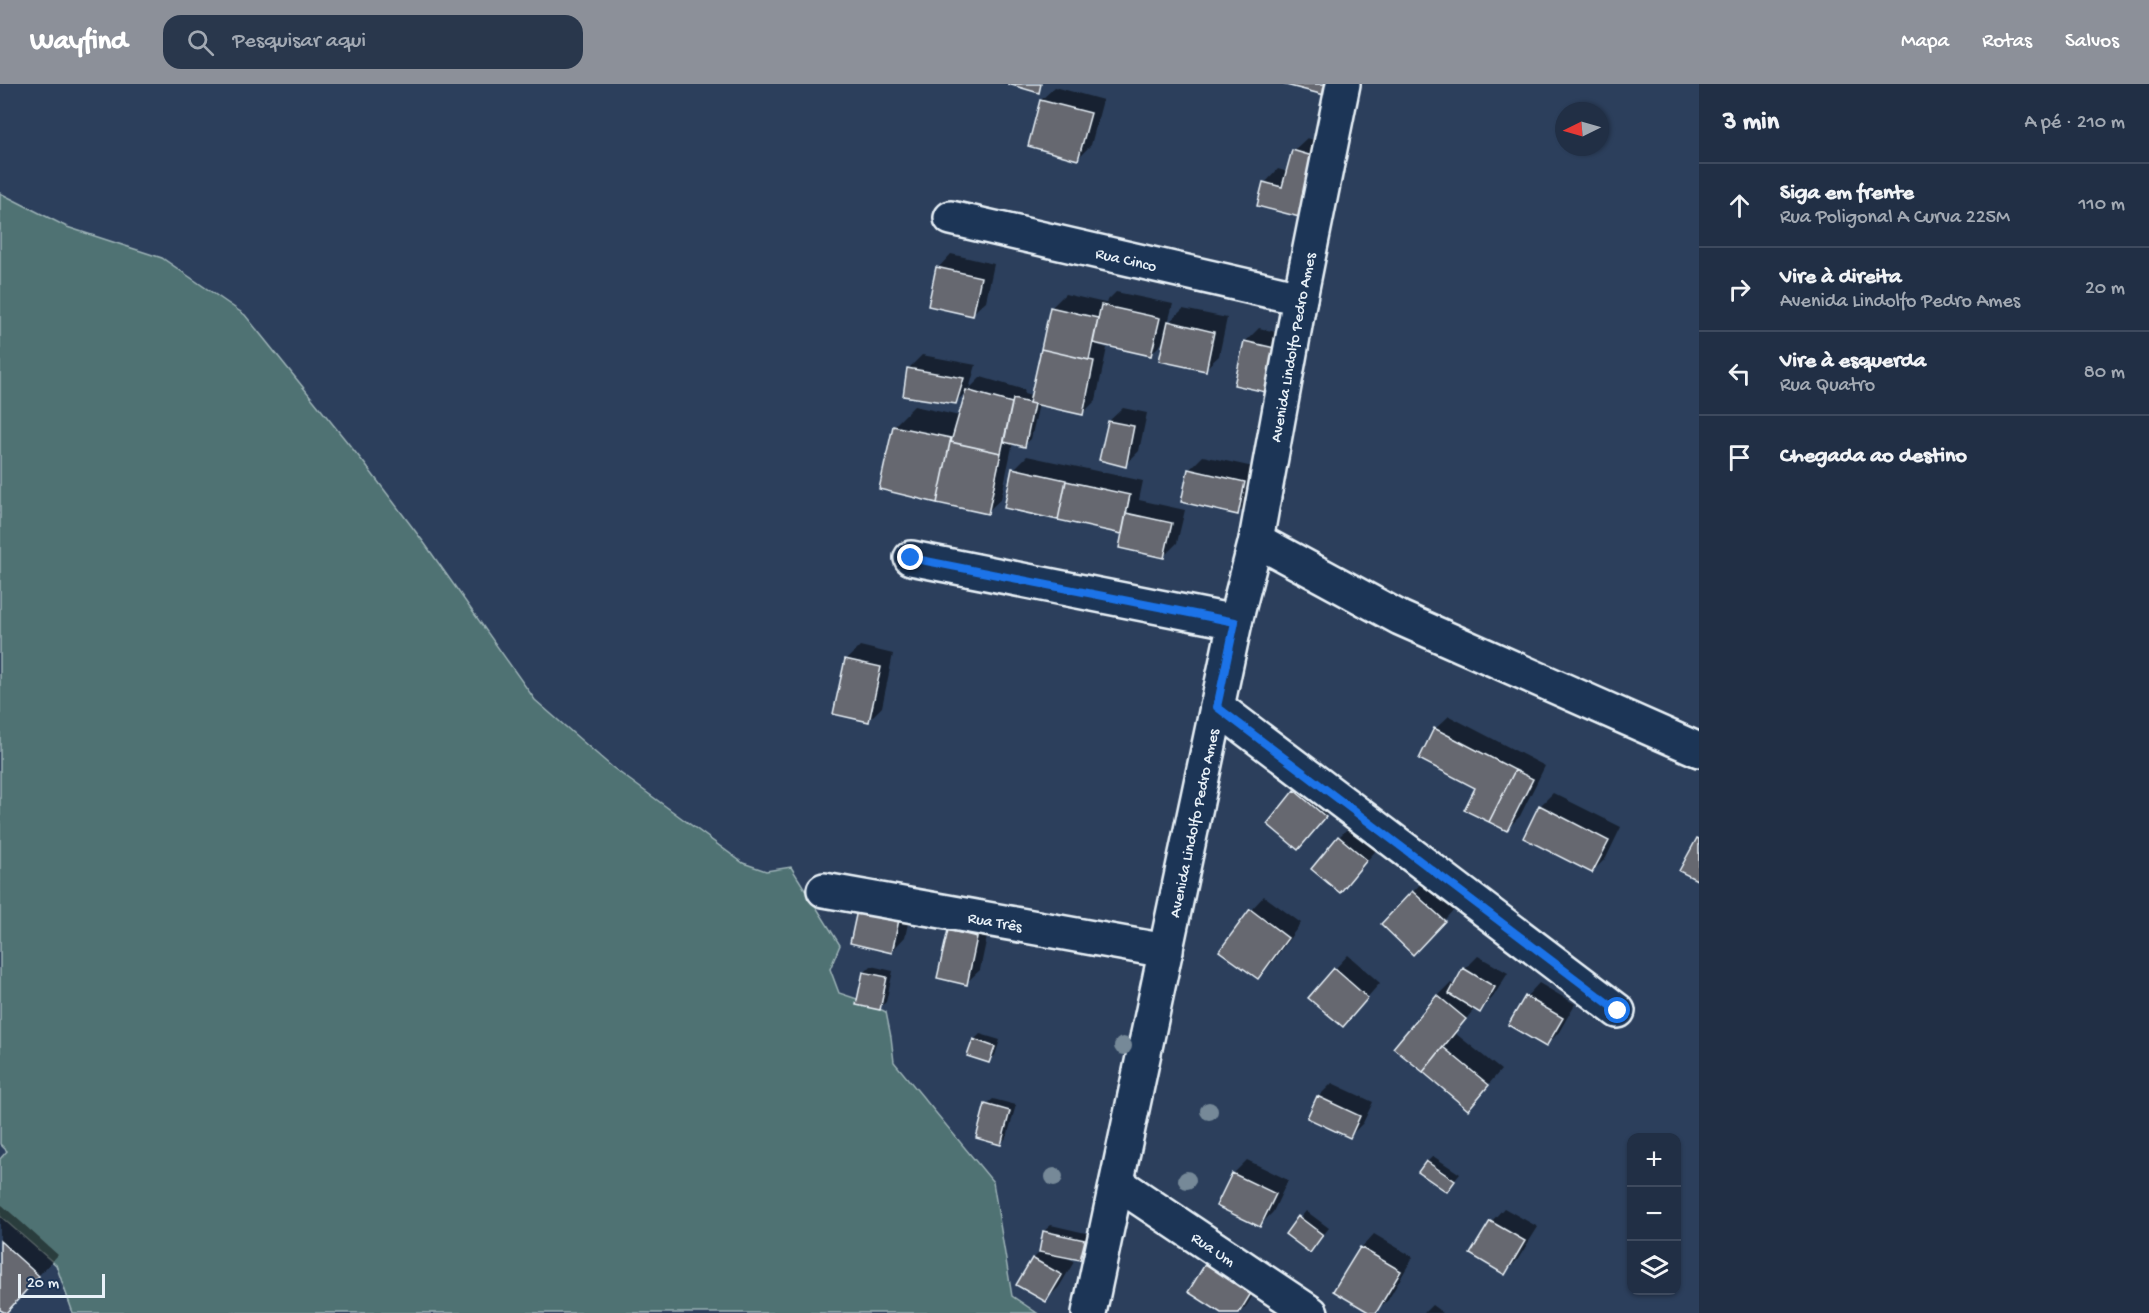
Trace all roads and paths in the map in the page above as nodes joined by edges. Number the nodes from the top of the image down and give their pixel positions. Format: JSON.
{"nodes":[{"id":1,"x":1343,"y":84,"type":"edge"},
{"id":2,"x":951,"y":218,"type":"dead end"},
{"id":3,"x":1300,"y":298,"type":"junction"},
{"id":4,"x":1256,"y":540,"type":"junction"},
{"id":5,"x":911,"y":558,"type":"dead end"},
{"id":6,"x":1235,"y":622,"type":"junction"},
{"id":7,"x":1217,"y":707,"type":"junction"},
{"id":8,"x":1699,"y":750,"type":"edge"},
{"id":9,"x":824,"y":890,"type":"dead end"},
{"id":10,"x":1166,"y":951,"type":"junction"},
{"id":11,"x":1618,"y":1011,"type":"dead end"},
{"id":12,"x":1117,"y":1183,"type":"junction"},
{"id":13,"x":1089,"y":1313,"type":"edge"},
{"id":14,"x":1311,"y":1313,"type":"edge"}],
"edges":[{"from":1,"to":3,"type":"street","name":"Avenida Lindolfo Pedro Ames"},
{"from":2,"to":3,"type":"street","name":"Rua Cinco"},
{"from":3,"to":4,"type":"street","name":"Avenida Lindolfo Pedro Ames"},
{"from":4,"to":6,"type":"street","name":"Avenida Lindolfo Pedro Ames"},
{"from":4,"to":8,"type":"street"},
{"from":5,"to":6,"type":"street"},
{"from":6,"to":7,"type":"street","name":"Avenida Lindolfo Pedro Ames"},
{"from":7,"to":10,"type":"street","name":"Avenida Lindolfo Pedro Ames"},
{"from":7,"to":11,"type":"street"},
{"from":9,"to":10,"type":"street","name":"Rua Três"},
{"from":10,"to":12,"type":"street","name":"Avenida Lindolfo Pedro Ames"},
{"from":12,"to":13,"type":"street","name":"Avenida Lindolfo Pedro Ames"},
{"from":12,"to":14,"type":"street","name":"Rua Um"}]}
